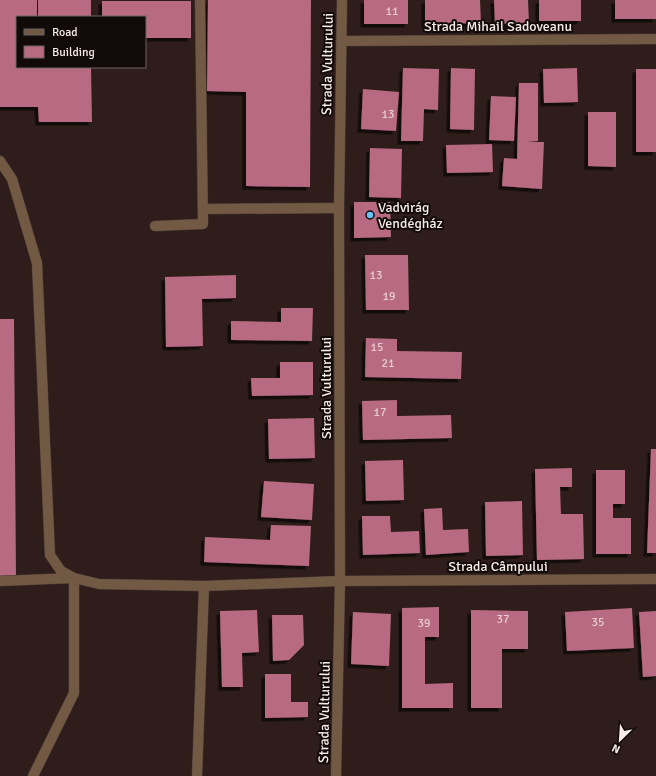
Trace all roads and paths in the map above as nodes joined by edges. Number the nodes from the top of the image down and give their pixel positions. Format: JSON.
{"nodes":[{"id":1,"x":200,"y":0,"type":"edge"},
{"id":2,"x":342,"y":0,"type":"edge"},
{"id":3,"x":656,"y":39,"type":"edge"},
{"id":4,"x":341,"y":42,"type":"junction"},
{"id":5,"x":0,"y":161,"type":"edge"},
{"id":6,"x":339,"y":208,"type":"junction"},
{"id":7,"x":203,"y":209,"type":"junction"},
{"id":8,"x":155,"y":226,"type":"dead end"},
{"id":9,"x":74,"y":578,"type":"junction"},
{"id":10,"x":656,"y":579,"type":"edge"},
{"id":11,"x":0,"y":581,"type":"edge"},
{"id":12,"x":340,"y":581,"type":"junction"},
{"id":13,"x":204,"y":586,"type":"junction"},
{"id":14,"x":33,"y":776,"type":"edge"},
{"id":15,"x":197,"y":776,"type":"edge"},
{"id":16,"x":336,"y":776,"type":"edge"}],
"edges":[{"from":1,"to":7,"type":"street"},
{"from":2,"to":4,"type":"street","name":"Strada Vulturului"},
{"from":3,"to":4,"type":"street","name":"Strada Mihail Sadoveanu"},
{"from":4,"to":6,"type":"street","name":"Strada Vulturului"},
{"from":5,"to":9,"type":"street"},
{"from":6,"to":7,"type":"street"},
{"from":6,"to":12,"type":"street","name":"Strada Vulturului"},
{"from":7,"to":8,"type":"street"},
{"from":9,"to":11,"type":"street"},
{"from":9,"to":13,"type":"street","name":"Strada Câmpului"},
{"from":9,"to":14,"type":"street"},
{"from":10,"to":12,"type":"street","name":"Strada Câmpului"},
{"from":12,"to":13,"type":"street","name":"Strada Câmpului"},
{"from":12,"to":16,"type":"street","name":"Strada Vulturului"},
{"from":13,"to":15,"type":"street"}]}
